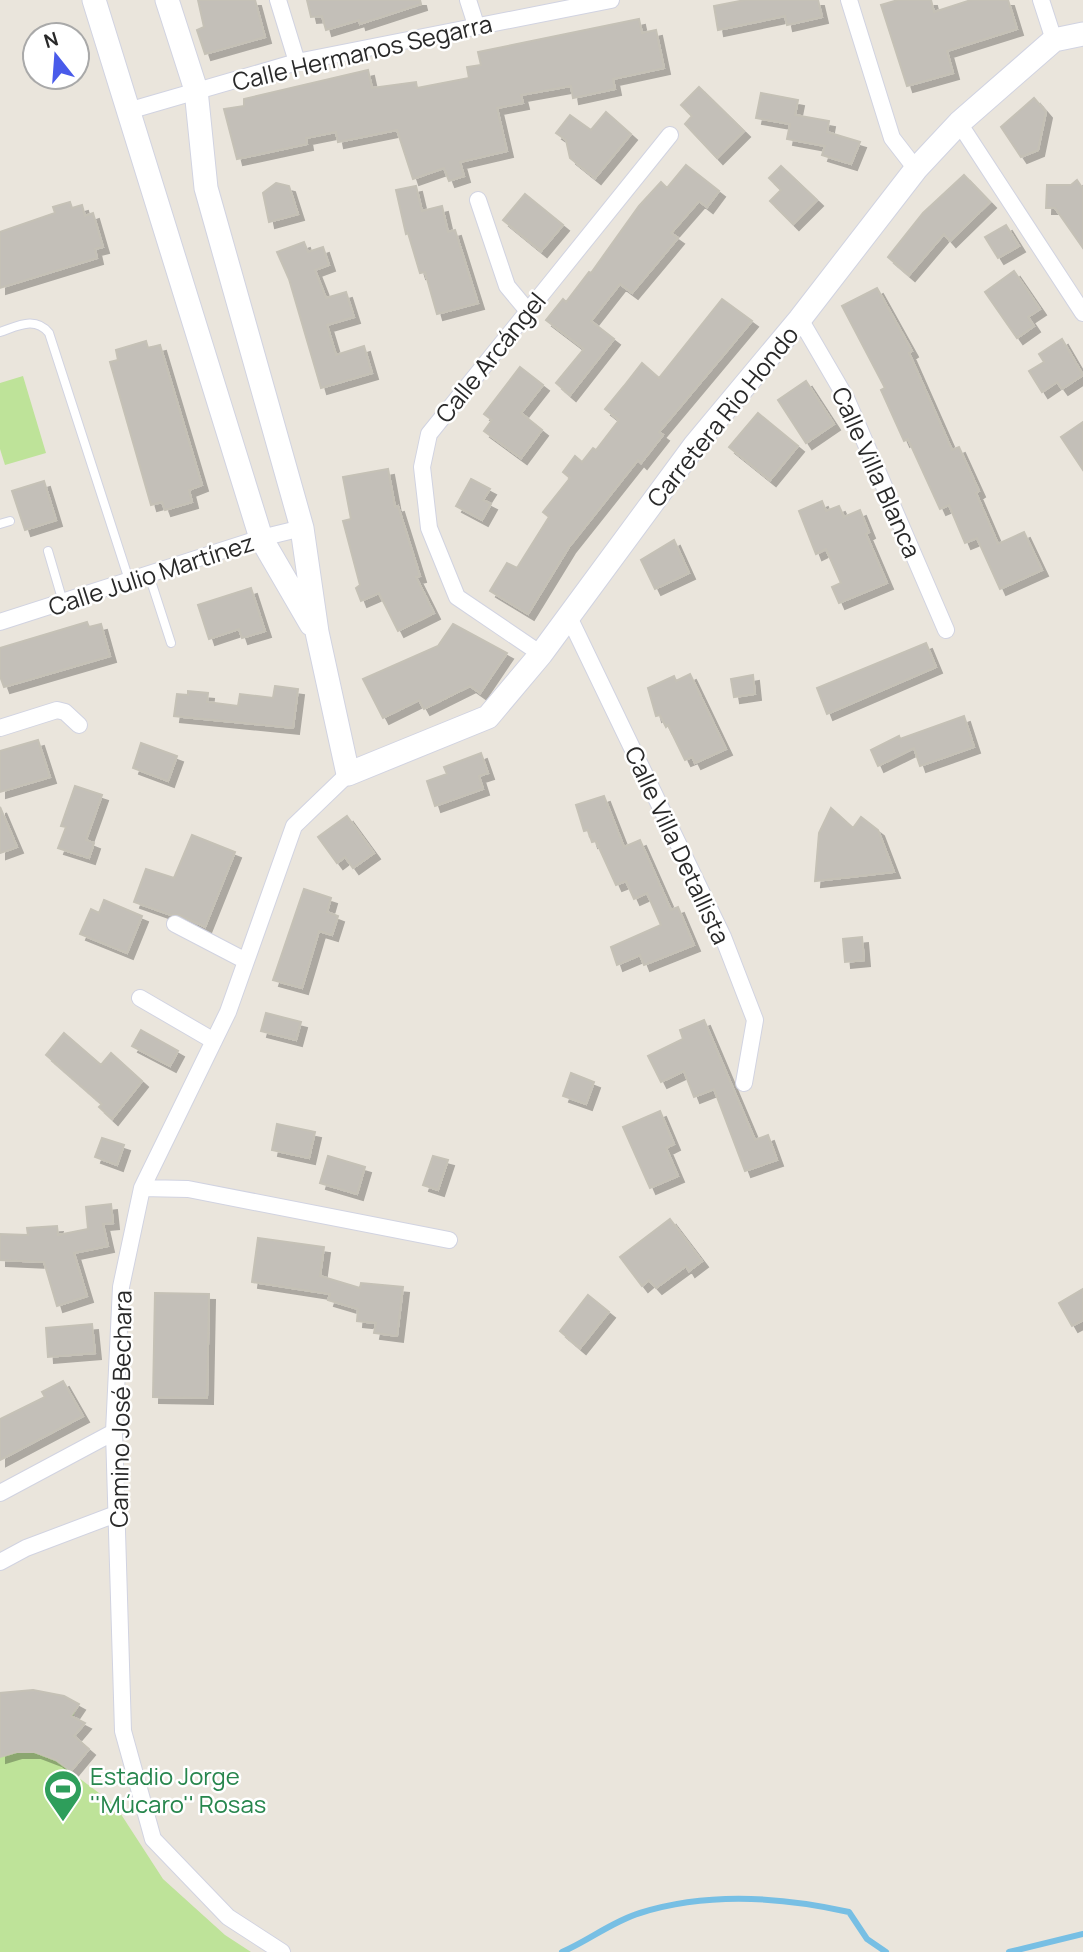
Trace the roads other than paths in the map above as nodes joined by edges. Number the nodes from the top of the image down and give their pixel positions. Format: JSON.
{"nodes":[{"id":1,"x":94,"y":0,"type":"edge"},
{"id":2,"x":167,"y":0,"type":"edge"},
{"id":3,"x":278,"y":0,"type":"edge"},
{"id":4,"x":468,"y":0,"type":"edge"},
{"id":5,"x":611,"y":0,"type":"edge"},
{"id":6,"x":849,"y":0,"type":"edge"},
{"id":7,"x":1041,"y":0,"type":"edge"},
{"id":8,"x":476,"y":25,"type":"junction"},
{"id":9,"x":1083,"y":34,"type":"edge"},
{"id":10,"x":1054,"y":40,"type":"junction"},
{"id":11,"x":297,"y":62,"type":"junction"},
{"id":12,"x":196,"y":90,"type":"junction"},
{"id":13,"x":128,"y":111,"type":"junction"},
{"id":14,"x":959,"y":123,"type":"junction"},
{"id":15,"x":670,"y":135,"type":"dead end"},
{"id":16,"x":916,"y":169,"type":"junction"},
{"id":17,"x":478,"y":200,"type":"dead end"},
{"id":18,"x":527,"y":310,"type":"junction"},
{"id":19,"x":1083,"y":313,"type":"edge"},
{"id":20,"x":800,"y":318,"type":"junction"},
{"id":21,"x":0,"y":332,"type":"edge"},
{"id":22,"x":10,"y":521,"type":"dead end"},
{"id":23,"x":0,"y":524,"type":"edge"},
{"id":24,"x":302,"y":528,"type":"junction"},
{"id":25,"x":261,"y":538,"type":"junction"},
{"id":26,"x":48,"y":551,"type":"dead end"},
{"id":27,"x":149,"y":575,"type":"junction"},
{"id":28,"x":130,"y":580,"type":"junction"},
{"id":29,"x":63,"y":603,"type":"junction"},
{"id":30,"x":568,"y":615,"type":"junction"},
{"id":31,"x":0,"y":622,"type":"edge"},
{"id":32,"x":946,"y":630,"type":"dead end"},
{"id":33,"x":317,"y":632,"type":"junction"},
{"id":34,"x":171,"y":643,"type":"dead end"},
{"id":35,"x":541,"y":654,"type":"junction"},
{"id":36,"x":79,"y":725,"type":"dead end"},
{"id":37,"x":0,"y":727,"type":"edge"},
{"id":38,"x":348,"y":774,"type":"junction"},
{"id":39,"x":175,"y":924,"type":"dead end"},
{"id":40,"x":246,"y":961,"type":"junction"},
{"id":41,"x":140,"y":998,"type":"dead end"},
{"id":42,"x":214,"y":1041,"type":"junction"},
{"id":43,"x":744,"y":1083,"type":"dead end"},
{"id":44,"x":142,"y":1188,"type":"junction"},
{"id":45,"x":450,"y":1241,"type":"dead end"},
{"id":46,"x":114,"y":1432,"type":"junction"},
{"id":47,"x":0,"y":1493,"type":"edge"},
{"id":48,"x":116,"y":1514,"type":"junction"},
{"id":49,"x":0,"y":1562,"type":"edge"},
{"id":50,"x":282,"y":1952,"type":"edge"}],
"edges":[{"from":1,"to":13,"type":"street"},
{"from":2,"to":12,"type":"street"},
{"from":3,"to":11,"type":"street"},
{"from":4,"to":8,"type":"street"},
{"from":5,"to":8,"type":"street","name":"Calle Hermanos Segarra"},
{"from":6,"to":16,"type":"street"},
{"from":7,"to":10,"type":"street"},
{"from":8,"to":11,"type":"street","name":"Calle Hermanos Segarra"},
{"from":9,"to":10,"type":"street","name":"Carretera Rio Hondo"},
{"from":10,"to":14,"type":"street","name":"Carretera Rio Hondo"},
{"from":11,"to":12,"type":"street","name":"Calle Hermanos Segarra"},
{"from":12,"to":13,"type":"street","name":"Calle Hermanos Segarra"},
{"from":12,"to":24,"type":"street"},
{"from":13,"to":25,"type":"street"},
{"from":14,"to":16,"type":"street","name":"Carretera Rio Hondo"},
{"from":14,"to":19,"type":"street"},
{"from":15,"to":18,"type":"street","name":"Calle Arcángel"},
{"from":16,"to":20,"type":"street","name":"Carretera Rio Hondo"},
{"from":17,"to":18,"type":"street"},
{"from":18,"to":35,"type":"street","name":"Calle Arcángel"},
{"from":20,"to":30,"type":"street","name":"Carretera Rio Hondo"},
{"from":20,"to":32,"type":"street","name":"Calle Villa Blanca"},
{"from":21,"to":28,"type":"lane"},
{"from":22,"to":23,"type":"lane"},
{"from":24,"to":25,"type":"street","name":"Calle Julio Martínez"},
{"from":24,"to":33,"type":"street"},
{"from":25,"to":27,"type":"street","name":"Calle Julio Martínez"},
{"from":25,"to":33,"type":"street"},
{"from":26,"to":29,"type":"lane"},
{"from":27,"to":28,"type":"street","name":"Calle Julio Martínez"},
{"from":27,"to":34,"type":"lane"},
{"from":28,"to":29,"type":"street","name":"Calle Julio Martínez"},
{"from":29,"to":31,"type":"street","name":"Calle Julio Martínez"},
{"from":30,"to":35,"type":"street","name":"Carretera Rio Hondo"},
{"from":30,"to":43,"type":"street","name":"Calle Villa Detallista"},
{"from":33,"to":38,"type":"street"},
{"from":35,"to":38,"type":"street","name":"Carretera Rio Hondo"},
{"from":36,"to":37,"type":"street"},
{"from":38,"to":40,"type":"street","name":"Camino José Bechara"},
{"from":39,"to":40,"type":"street"},
{"from":40,"to":42,"type":"street","name":"Camino José Bechara"},
{"from":41,"to":42,"type":"street"},
{"from":42,"to":44,"type":"street","name":"Camino José Bechara"},
{"from":44,"to":45,"type":"street"},
{"from":44,"to":46,"type":"street","name":"Camino José Bechara"},
{"from":46,"to":47,"type":"street"},
{"from":46,"to":48,"type":"street","name":"Camino José Bechara"},
{"from":48,"to":49,"type":"street"},
{"from":48,"to":50,"type":"street","name":"Camino José Bechara"}]}
